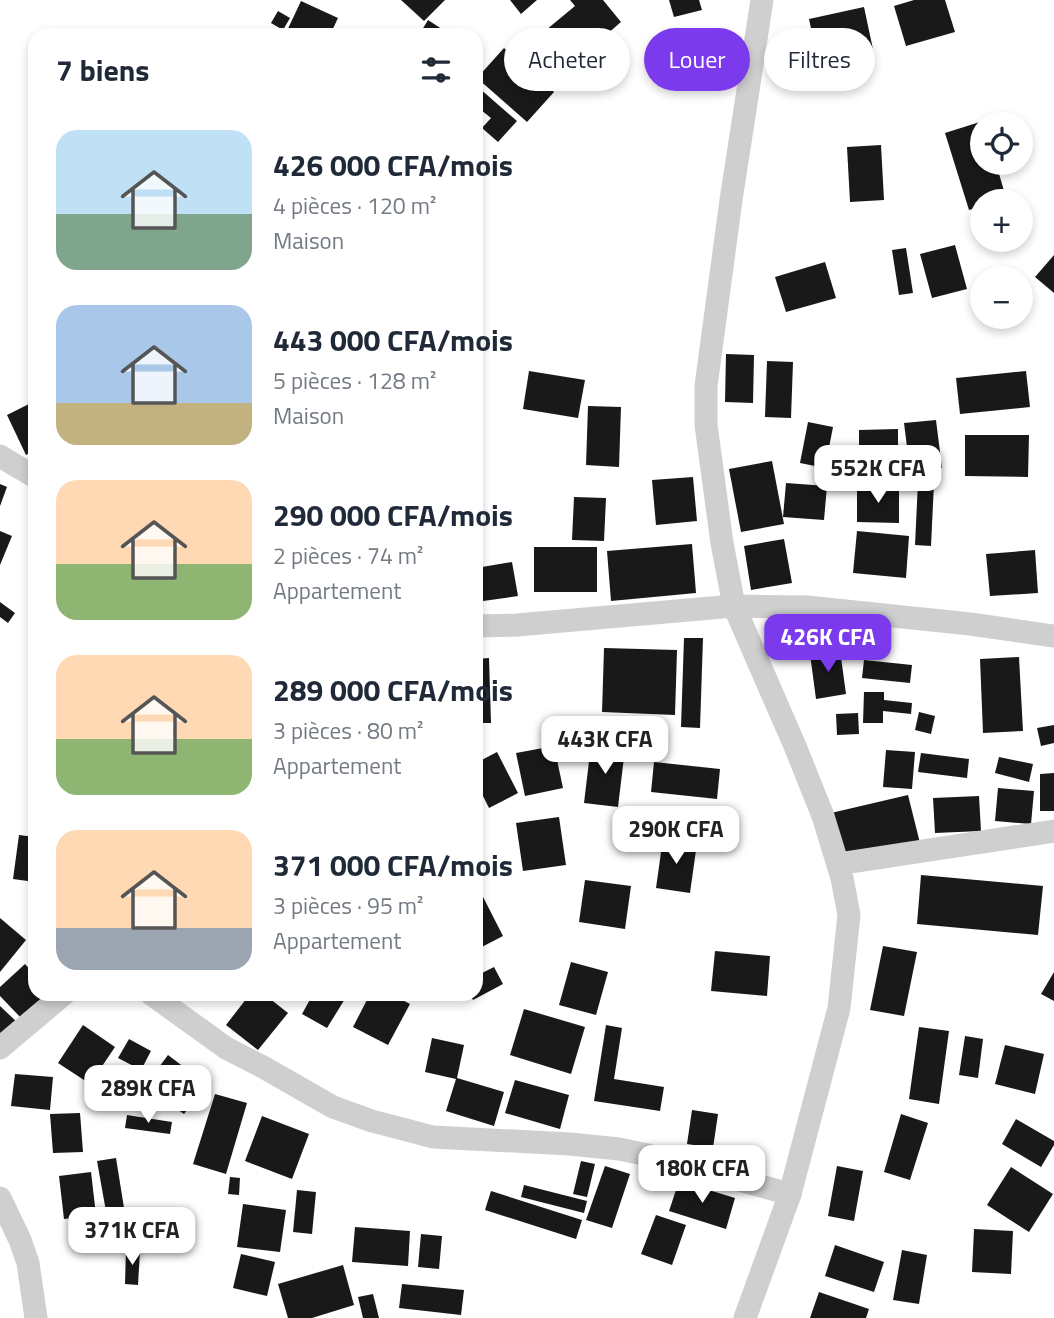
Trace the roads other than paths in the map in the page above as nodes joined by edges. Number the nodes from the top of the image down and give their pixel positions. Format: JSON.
{"nodes":[{"id":1,"x":762,"y":0,"type":"edge"},
{"id":2,"x":0,"y":456,"type":"edge"},
{"id":3,"x":28,"y":473,"type":"edge"},
{"id":4,"x":734,"y":606,"type":"junction"},
{"id":5,"x":483,"y":626,"type":"edge"},
{"id":6,"x":1054,"y":636,"type":"edge"},
{"id":7,"x":1054,"y":831,"type":"edge"},
{"id":8,"x":838,"y":864,"type":"junction"},
{"id":9,"x":56,"y":1001,"type":"edge"},
{"id":10,"x":161,"y":1001,"type":"edge"},
{"id":11,"x":0,"y":1048,"type":"edge"},
{"id":12,"x":790,"y":1194,"type":"junction"},
{"id":13,"x":0,"y":1198,"type":"edge"},
{"id":14,"x":36,"y":1318,"type":"edge"},
{"id":15,"x":745,"y":1318,"type":"edge"}],
"edges":[{"from":1,"to":4,"type":"street"},
{"from":2,"to":3,"type":"street"},
{"from":4,"to":5,"type":"street"},
{"from":4,"to":6,"type":"street"},
{"from":4,"to":8,"type":"street"},
{"from":7,"to":8,"type":"street"},
{"from":8,"to":12,"type":"street"},
{"from":9,"to":11,"type":"street"},
{"from":10,"to":12,"type":"street"},
{"from":12,"to":15,"type":"street"},
{"from":13,"to":14,"type":"street"}]}
